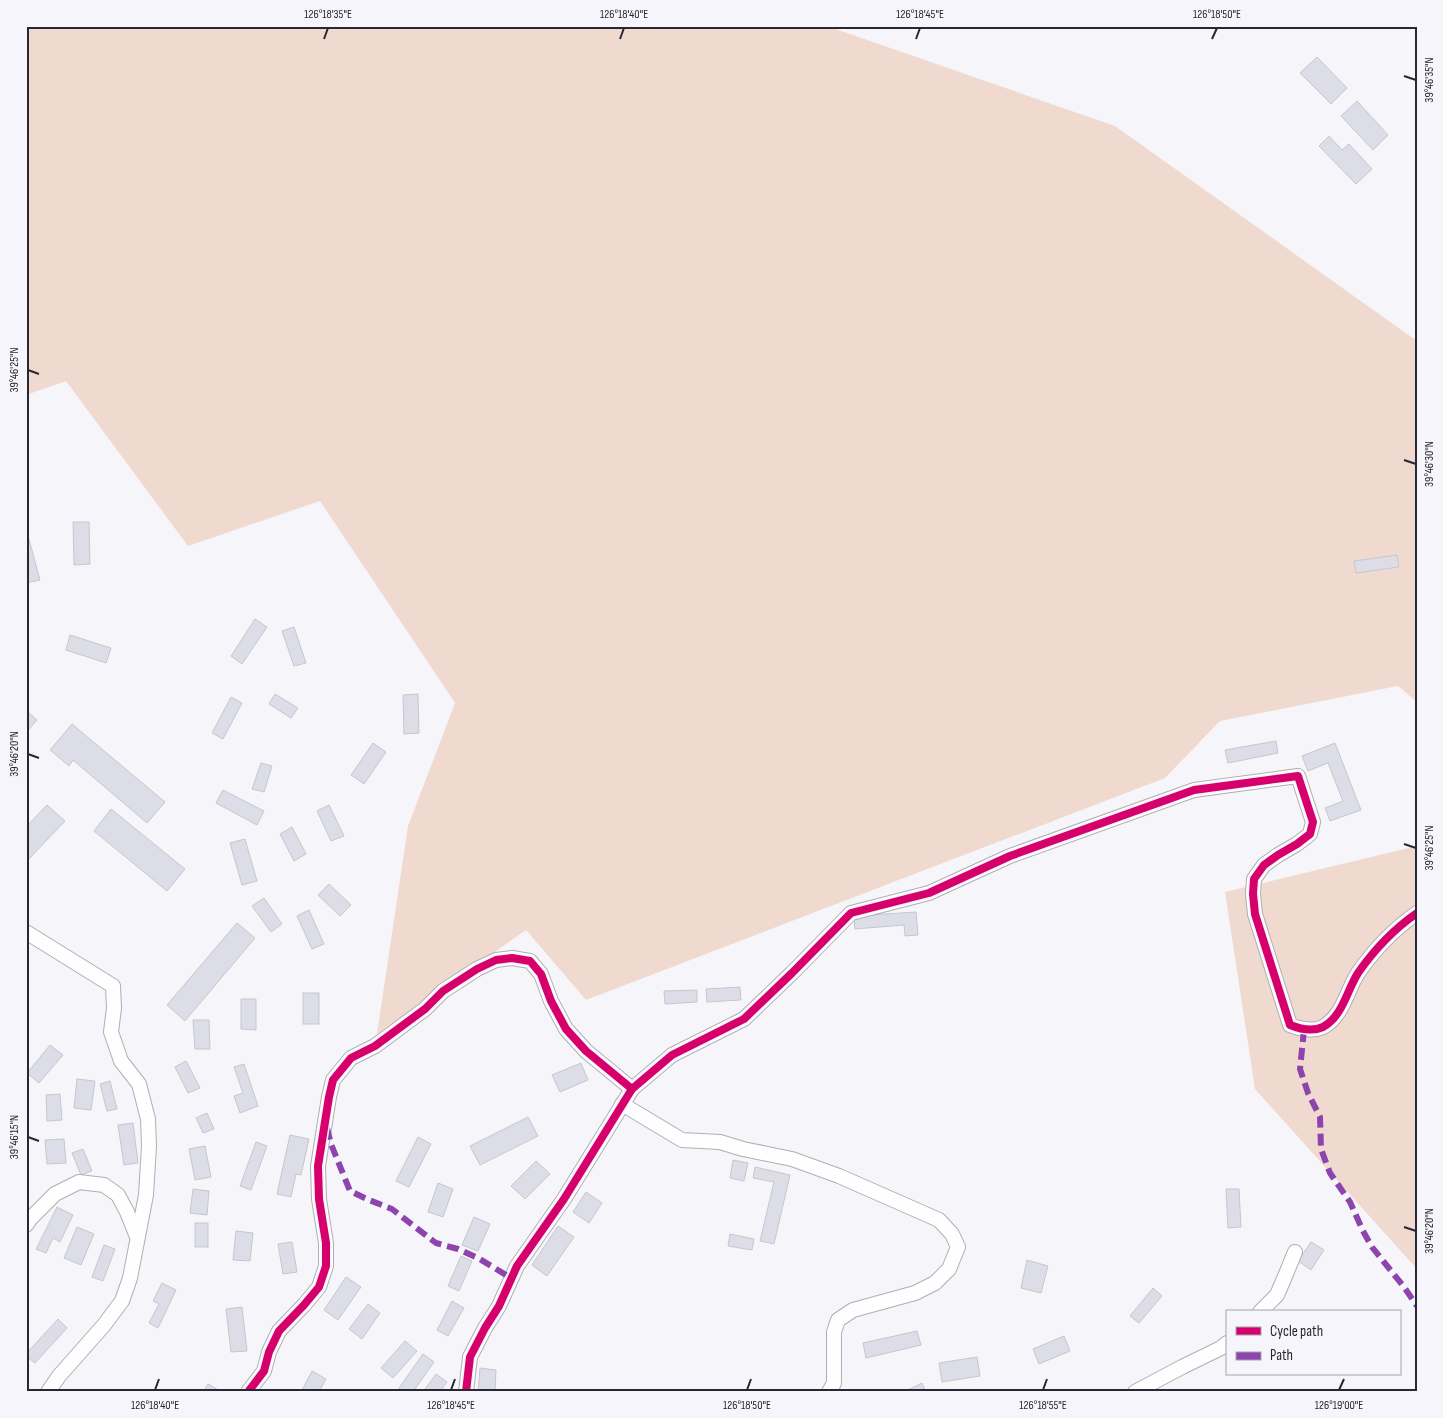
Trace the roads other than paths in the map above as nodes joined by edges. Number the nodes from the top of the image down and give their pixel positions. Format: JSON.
{"nodes":[{"id":1,"x":1417,"y":913,"type":"edge"},
{"id":2,"x":26,"y":932,"type":"edge"},
{"id":3,"x":632,"y":1089,"type":"junction"},
{"id":4,"x":622,"y":1104,"type":"junction"},
{"id":5,"x":26,"y":1225,"type":"edge"},
{"id":6,"x":138,"y":1238,"type":"junction"},
{"id":7,"x":1295,"y":1252,"type":"dead end"},
{"id":8,"x":1262,"y":1310,"type":"edge"},
{"id":9,"x":1226,"y":1344,"type":"edge"},
{"id":10,"x":48,"y":1392,"type":"edge"},
{"id":11,"x":248,"y":1392,"type":"edge"},
{"id":12,"x":466,"y":1392,"type":"edge"},
{"id":13,"x":829,"y":1392,"type":"edge"},
{"id":14,"x":1136,"y":1392,"type":"edge"}],
"edges":[{"from":1,"to":3,"type":"street"},
{"from":2,"to":6,"type":"street"},
{"from":3,"to":4,"type":"street"},
{"from":3,"to":11,"type":"street"},
{"from":4,"to":12,"type":"street"},
{"from":4,"to":13,"type":"street"},
{"from":5,"to":6,"type":"street"},
{"from":6,"to":10,"type":"street"},
{"from":7,"to":8,"type":"street"},
{"from":9,"to":14,"type":"street"}]}
